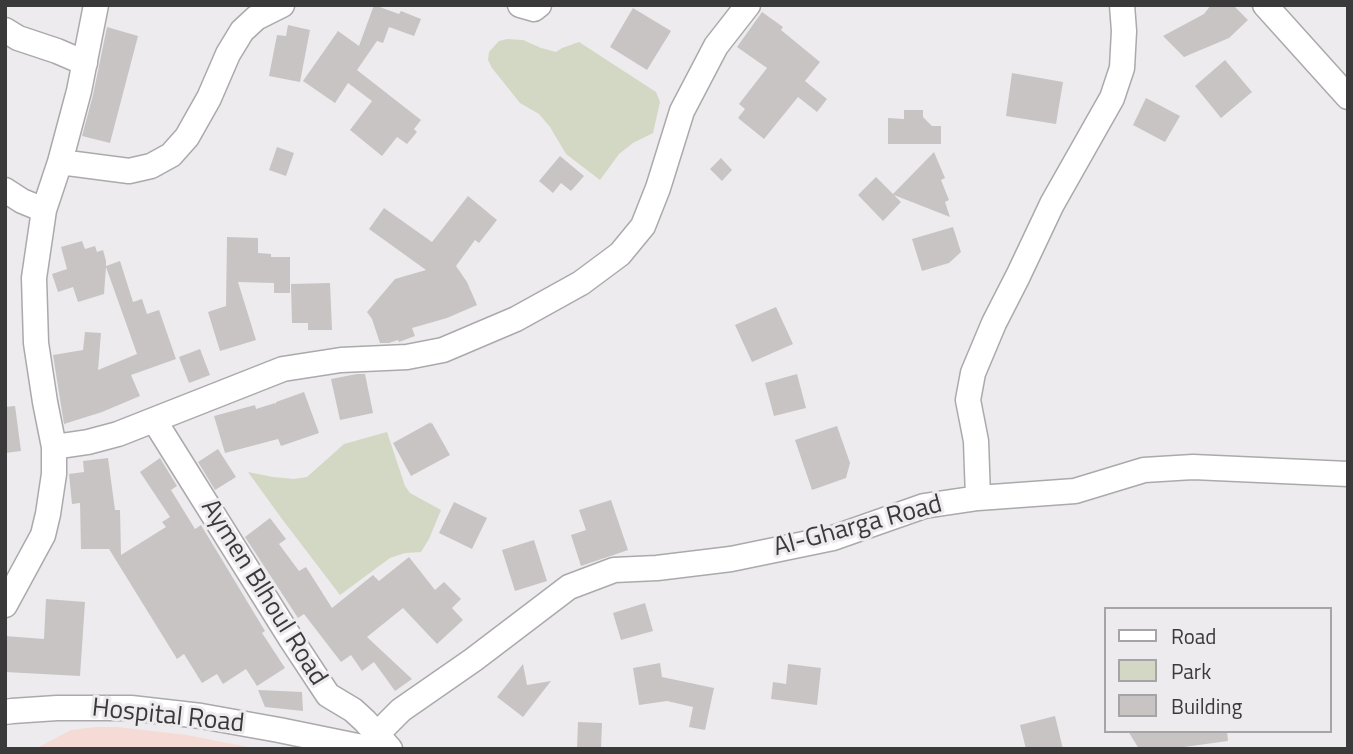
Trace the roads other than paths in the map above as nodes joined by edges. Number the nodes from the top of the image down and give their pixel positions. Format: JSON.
{"nodes":[{"id":1,"x":96,"y":5,"type":"edge"},
{"id":2,"x":282,"y":5,"type":"edge"},
{"id":3,"x":520,"y":5,"type":"edge"},
{"id":4,"x":539,"y":5,"type":"edge"},
{"id":5,"x":748,"y":5,"type":"edge"},
{"id":6,"x":1122,"y":5,"type":"edge"},
{"id":7,"x":1265,"y":5,"type":"edge"},
{"id":8,"x":5,"y":30,"type":"edge"},
{"id":9,"x":85,"y":63,"type":"junction"},
{"id":10,"x":1348,"y":97,"type":"edge"},
{"id":11,"x":60,"y":162,"type":"junction"},
{"id":12,"x":8,"y":196,"type":"edge"},
{"id":13,"x":44,"y":210,"type":"junction"},
{"id":14,"x":154,"y":420,"type":"junction"},
{"id":15,"x":54,"y":447,"type":"junction"},
{"id":16,"x":1348,"y":474,"type":"edge"},
{"id":17,"x":978,"y":498,"type":"junction"},
{"id":18,"x":5,"y":606,"type":"edge"},
{"id":19,"x":5,"y":712,"type":"edge"},
{"id":20,"x":380,"y":744,"type":"edge"}],
"edges":[{"from":1,"to":9,"type":"street"},
{"from":2,"to":11,"type":"street"},
{"from":3,"to":4,"type":"street"},
{"from":5,"to":14,"type":"street"},
{"from":6,"to":17,"type":"street"},
{"from":7,"to":10,"type":"street"},
{"from":8,"to":9,"type":"street"},
{"from":9,"to":11,"type":"street"},
{"from":11,"to":13,"type":"street"},
{"from":12,"to":13,"type":"street"},
{"from":13,"to":15,"type":"street"},
{"from":14,"to":15,"type":"street"},
{"from":14,"to":20,"type":"street","name":"Aymen Blhoul Road"},
{"from":15,"to":18,"type":"street"},
{"from":16,"to":17,"type":"street","name":"Al-Gharga Road"},
{"from":17,"to":20,"type":"street","name":"Al-Gharga Road"},
{"from":19,"to":20,"type":"street","name":"Hospital Road"}]}
